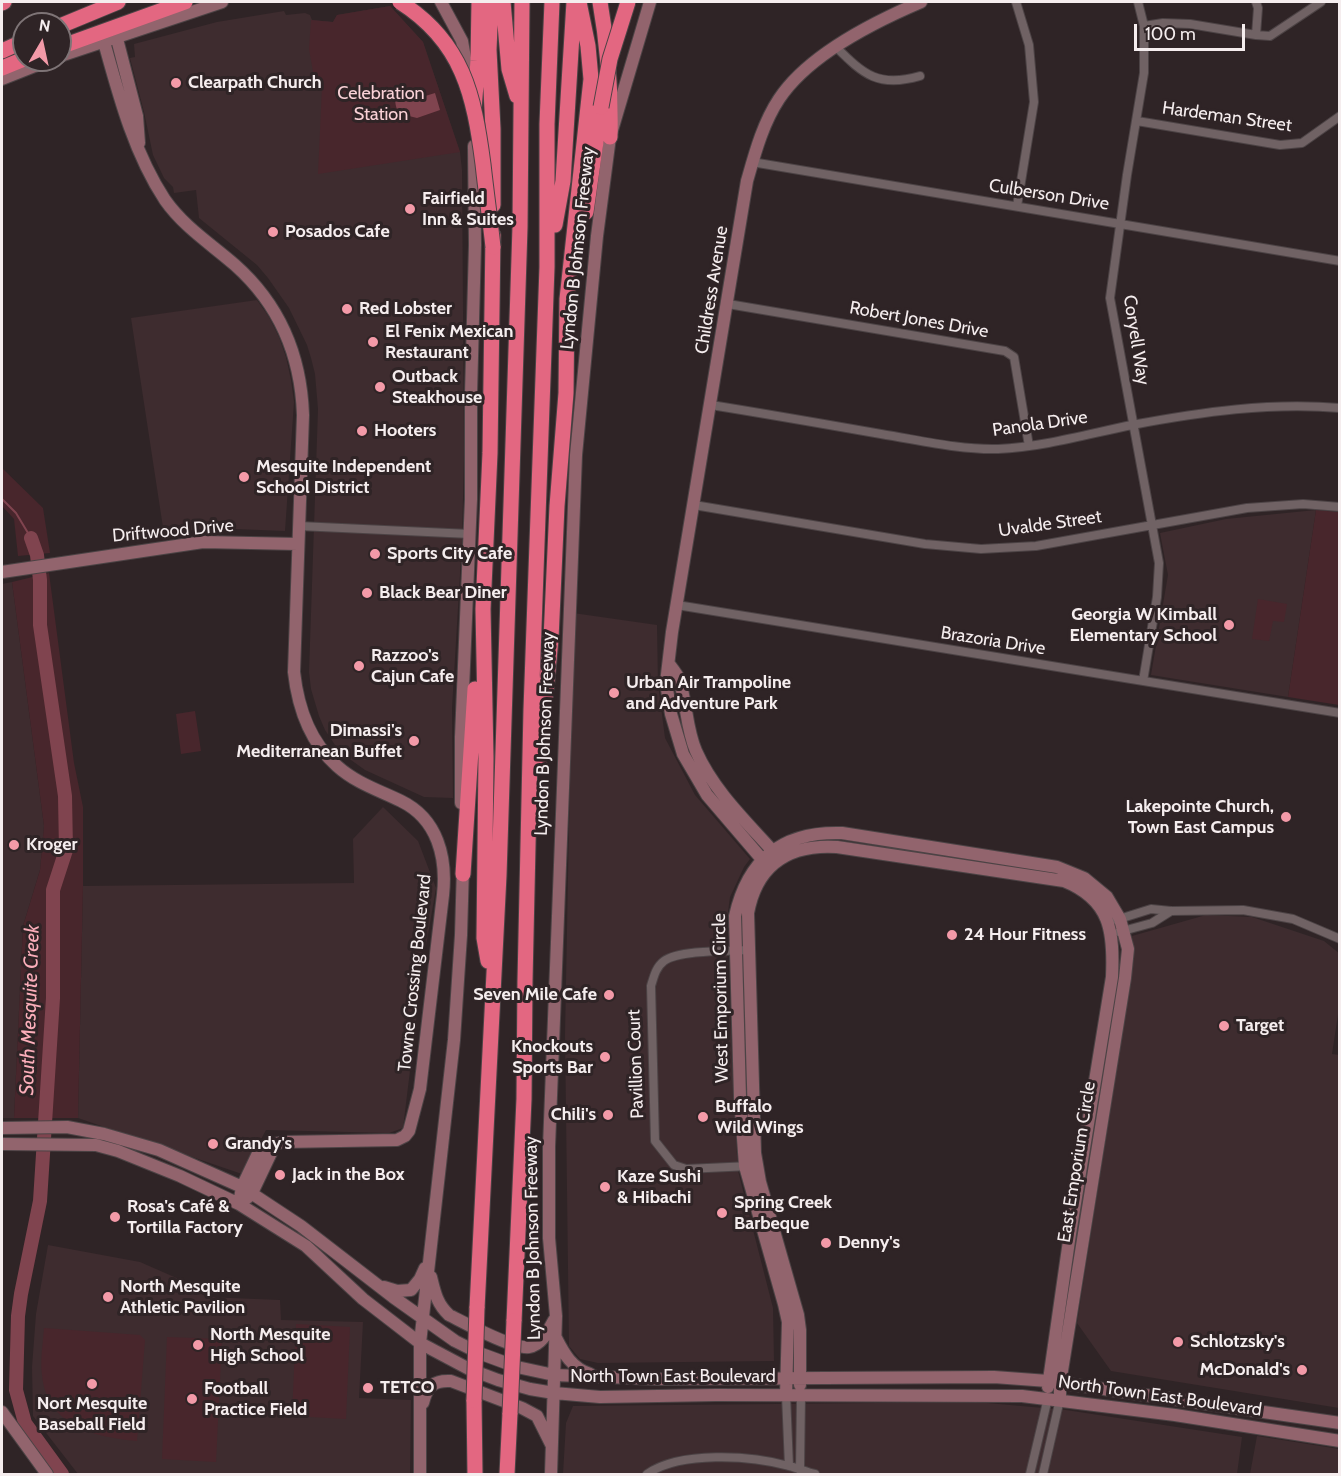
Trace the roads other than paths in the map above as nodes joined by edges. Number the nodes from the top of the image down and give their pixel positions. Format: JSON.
{"nodes":[{"id":1,"x":118,"y":2,"type":"edge"},
{"id":2,"x":185,"y":2,"type":"edge"},
{"id":3,"x":222,"y":2,"type":"edge"},
{"id":4,"x":400,"y":2,"type":"edge"},
{"id":5,"x":441,"y":2,"type":"edge"},
{"id":6,"x":479,"y":2,"type":"edge"},
{"id":7,"x":491,"y":2,"type":"edge"},
{"id":8,"x":503,"y":2,"type":"edge"},
{"id":9,"x":522,"y":2,"type":"edge"},
{"id":10,"x":552,"y":2,"type":"edge"},
{"id":11,"x":574,"y":2,"type":"edge"},
{"id":12,"x":579,"y":2,"type":"edge"},
{"id":13,"x":600,"y":2,"type":"edge"},
{"id":14,"x":628,"y":2,"type":"edge"},
{"id":15,"x":650,"y":2,"type":"edge"},
{"id":16,"x":921,"y":2,"type":"edge"},
{"id":17,"x":1016,"y":2,"type":"edge"},
{"id":18,"x":1138,"y":2,"type":"edge"},
{"id":19,"x":1256,"y":2,"type":"edge"},
{"id":20,"x":1321,"y":2,"type":"edge"},
{"id":21,"x":72,"y":21,"type":"edge"},
{"id":22,"x":1143,"y":26,"type":"junction"},
{"id":23,"x":1256,"y":35,"type":"junction"},
{"id":24,"x":99,"y":38,"type":"junction"},
{"id":25,"x":117,"y":39,"type":"junction"},
{"id":26,"x":72,"y":44,"type":"edge"},
{"id":27,"x":836,"y":47,"type":"junction"},
{"id":28,"x":72,"y":50,"type":"edge"},
{"id":29,"x":20,"y":72,"type":"edge"},
{"id":30,"x":920,"y":76,"type":"dead end"},
{"id":31,"x":2,"y":79,"type":"edge"},
{"id":32,"x":595,"y":107,"type":"junction"},
{"id":33,"x":522,"y":112,"type":"junction"},
{"id":34,"x":1137,"y":121,"type":"junction"},
{"id":35,"x":1338,"y":121,"type":"edge"},
{"id":36,"x":473,"y":123,"type":"junction"},
{"id":37,"x":610,"y":137,"type":"junction"},
{"id":38,"x":140,"y":149,"type":"junction"},
{"id":39,"x":752,"y":162,"type":"junction"},
{"id":40,"x":1017,"y":206,"type":"junction"},
{"id":41,"x":1120,"y":224,"type":"junction"},
{"id":42,"x":493,"y":247,"type":"junction"},
{"id":43,"x":1340,"y":261,"type":"edge"},
{"id":44,"x":547,"y":267,"type":"junction"},
{"id":45,"x":728,"y":304,"type":"junction"},
{"id":46,"x":711,"y":405,"type":"junction"},
{"id":47,"x":1340,"y":408,"type":"edge"},
{"id":48,"x":1134,"y":425,"type":"junction"},
{"id":49,"x":1029,"y":446,"type":"junction"},
{"id":50,"x":694,"y":505,"type":"junction"},
{"id":51,"x":1340,"y":507,"type":"edge"},
{"id":52,"x":1151,"y":525,"type":"junction"},
{"id":53,"x":299,"y":526,"type":"junction"},
{"id":54,"x":470,"y":534,"type":"junction"},
{"id":55,"x":298,"y":544,"type":"junction"},
{"id":56,"x":2,"y":572,"type":"edge"},
{"id":57,"x":677,"y":605,"type":"junction"},
{"id":58,"x":483,"y":630,"type":"junction"},
{"id":59,"x":1143,"y":681,"type":"junction"},
{"id":60,"x":1340,"y":713,"type":"edge"},
{"id":61,"x":708,"y":784,"type":"junction"},
{"id":62,"x":530,"y":813,"type":"junction"},
{"id":63,"x":919,"y":845,"type":"junction"},
{"id":64,"x":776,"y":855,"type":"junction"},
{"id":65,"x":916,"y":859,"type":"junction"},
{"id":66,"x":766,"y":864,"type":"junction"},
{"id":67,"x":1008,"y":866,"type":"junction"},
{"id":68,"x":463,"y":874,"type":"junction"},
{"id":69,"x":1171,"y":911,"type":"junction"},
{"id":70,"x":1122,"y":925,"type":"junction"},
{"id":71,"x":1109,"y":928,"type":"junction"},
{"id":72,"x":1340,"y":939,"type":"edge"},
{"id":73,"x":742,"y":950,"type":"junction"},
{"id":74,"x":493,"y":991,"type":"junction"},
{"id":75,"x":1110,"y":1029,"type":"junction"},
{"id":76,"x":2,"y":1128,"type":"edge"},
{"id":77,"x":1092,"y":1143,"type":"junction"},
{"id":78,"x":2,"y":1144,"type":"edge"},
{"id":79,"x":159,"y":1150,"type":"junction"},
{"id":80,"x":154,"y":1165,"type":"junction"},
{"id":81,"x":751,"y":1166,"type":"junction"},
{"id":82,"x":247,"y":1190,"type":"junction"},
{"id":83,"x":239,"y":1204,"type":"junction"},
{"id":84,"x":1070,"y":1234,"type":"junction"},
{"id":85,"x":1083,"y":1236,"type":"junction"},
{"id":86,"x":776,"y":1255,"type":"junction"},
{"id":87,"x":429,"y":1261,"type":"junction"},
{"id":88,"x":373,"y":1282,"type":"junction"},
{"id":89,"x":556,"y":1316,"type":"junction"},
{"id":90,"x":423,"y":1319,"type":"junction"},
{"id":91,"x":555,"y":1338,"type":"junction"},
{"id":92,"x":420,"y":1343,"type":"junction"},
{"id":93,"x":554,"y":1375,"type":"junction"},
{"id":94,"x":599,"y":1378,"type":"junction"},
{"id":95,"x":786,"y":1378,"type":"junction"},
{"id":96,"x":800,"y":1379,"type":"junction"},
{"id":97,"x":1054,"y":1382,"type":"junction"},
{"id":98,"x":554,"y":1394,"type":"junction"},
{"id":99,"x":786,"y":1395,"type":"junction"},
{"id":100,"x":801,"y":1395,"type":"junction"},
{"id":101,"x":1054,"y":1399,"type":"junction"},
{"id":102,"x":1254,"y":1410,"type":"junction"},
{"id":103,"x":2,"y":1412,"type":"edge"},
{"id":104,"x":419,"y":1421,"type":"junction"},
{"id":105,"x":1340,"y":1422,"type":"edge"},
{"id":106,"x":1254,"y":1428,"type":"junction"},
{"id":107,"x":1340,"y":1441,"type":"edge"},
{"id":108,"x":551,"y":1445,"type":"junction"},
{"id":109,"x":789,"y":1466,"type":"junction"},
{"id":110,"x":800,"y":1470,"type":"junction"},
{"id":111,"x":474,"y":1472,"type":"edge"},
{"id":112,"x":47,"y":1474,"type":"edge"},
{"id":113,"x":420,"y":1474,"type":"edge"},
{"id":114,"x":507,"y":1474,"type":"edge"},
{"id":115,"x":551,"y":1474,"type":"edge"},
{"id":116,"x":647,"y":1474,"type":"edge"},
{"id":117,"x":815,"y":1474,"type":"edge"},
{"id":118,"x":1030,"y":1474,"type":"edge"},
{"id":119,"x":1043,"y":1474,"type":"edge"}],
"edges":[{"from":1,"to":21,"type":"highway"},
{"from":2,"to":24,"type":"highway"},
{"from":3,"to":25,"type":"main road"},
{"from":4,"to":42,"type":"highway","bridge":true},
{"from":5,"to":36,"type":"main road"},
{"from":6,"to":36,"type":"highway"},
{"from":7,"to":42,"type":"highway","bridge":true},
{"from":8,"to":33,"type":"highway"},
{"from":9,"to":33,"type":"highway"},
{"from":10,"to":44,"type":"highway","name":"Lyndon B Johnson Freeway"},
{"from":11,"to":44,"type":"highway"},
{"from":12,"to":32,"type":"highway"},
{"from":13,"to":37,"type":"highway"},
{"from":14,"to":32,"type":"highway","bridge":true},
{"from":15,"to":37,"type":"main road","name":"Lyndon B Johnson Freeway"},
{"from":16,"to":27,"type":"main road","name":"Childress Avenue"},
{"from":17,"to":40,"type":"street"},
{"from":18,"to":22,"type":"street","name":"Coryell Way"},
{"from":19,"to":23,"type":"street"},
{"from":20,"to":23,"type":"street"},
{"from":22,"to":23,"type":"street"},
{"from":22,"to":34,"type":"street","name":"Coryell Way"},
{"from":24,"to":25,"type":"main road"},
{"from":24,"to":26,"type":"highway"},
{"from":24,"to":28,"type":"main road"},
{"from":24,"to":38,"type":"main road","name":"Towne Crossing Boulevard"},
{"from":25,"to":38,"type":"main road","name":"Towne Crossing Boulevard"},
{"from":27,"to":30,"type":"street"},
{"from":27,"to":39,"type":"main road","name":"Childress Avenue"},
{"from":29,"to":31,"type":"main road"},
{"from":32,"to":62,"type":"highway"},
{"from":33,"to":74,"type":"highway"},
{"from":34,"to":35,"type":"street","name":"Hardeman Street"},
{"from":34,"to":41,"type":"street","name":"Coryell Way"},
{"from":36,"to":54,"type":"main road"},
{"from":37,"to":89,"type":"main road","name":"Lyndon B Johnson Freeway"},
{"from":38,"to":53,"type":"main road","name":"Towne Crossing Boulevard"},
{"from":39,"to":40,"type":"street","name":"Culberson Drive"},
{"from":39,"to":45,"type":"main road","name":"Childress Avenue"},
{"from":40,"to":41,"type":"street","name":"Culberson Drive"},
{"from":41,"to":43,"type":"street","name":"Culberson Drive"},
{"from":41,"to":48,"type":"street","name":"Coryell Way"},
{"from":42,"to":58,"type":"highway"},
{"from":44,"to":62,"type":"highway","name":"Lyndon B Johnson Freeway"},
{"from":45,"to":46,"type":"main road","name":"Childress Avenue"},
{"from":45,"to":49,"type":"street","name":"Robert Jones Drive"},
{"from":46,"to":49,"type":"street","name":"Panola Drive"},
{"from":46,"to":50,"type":"main road","name":"Childress Avenue"},
{"from":47,"to":48,"type":"street","name":"Panola Drive"},
{"from":48,"to":49,"type":"street","name":"Panola Drive"},
{"from":48,"to":52,"type":"street","name":"Coryell Way"},
{"from":50,"to":52,"type":"street","name":"Uvalde Street"},
{"from":50,"to":57,"type":"main road","name":"Childress Avenue"},
{"from":51,"to":52,"type":"street","name":"Uvalde Street"},
{"from":52,"to":59,"type":"street","name":"Coryell Way"},
{"from":53,"to":54,"type":"street"},
{"from":53,"to":55,"type":"main road","name":"Towne Crossing Boulevard"},
{"from":54,"to":68,"type":"main road"},
{"from":55,"to":56,"type":"main road","name":"Driftwood Drive"},
{"from":55,"to":82,"type":"main road","name":"Towne Crossing Boulevard"},
{"from":57,"to":59,"type":"street","name":"Brazoria Drive"},
{"from":57,"to":61,"type":"main road","name":"Childress Avenue"},
{"from":58,"to":68,"type":"highway"},
{"from":58,"to":74,"type":"highway"},
{"from":59,"to":60,"type":"street","name":"Brazoria Drive"},
{"from":61,"to":64,"type":"main road","name":"Childress Avenue"},
{"from":61,"to":66,"type":"main road","name":"Childress Avenue"},
{"from":62,"to":114,"type":"highway","name":"Lyndon B Johnson Freeway","bridge":true},
{"from":63,"to":64,"type":"main road","name":"West Emporium Circle"},
{"from":63,"to":65,"type":"main road"},
{"from":63,"to":67,"type":"main road","name":"West Emporium Circle"},
{"from":64,"to":65,"type":"main road","name":"West Emporium Circle"},
{"from":64,"to":66,"type":"main road","name":"West Emporium Circle"},
{"from":65,"to":67,"type":"main road","name":"West Emporium Circle"},
{"from":66,"to":73,"type":"main road","name":"West Emporium Circle"},
{"from":67,"to":70,"type":"main road","name":"West Emporium Circle"},
{"from":67,"to":71,"type":"main road","name":"West Emporium Circle"},
{"from":68,"to":87,"type":"main road"},
{"from":69,"to":70,"type":"street"},
{"from":69,"to":70,"type":"street"},
{"from":69,"to":72,"type":"street"},
{"from":70,"to":71,"type":"street"},
{"from":70,"to":75,"type":"main road","name":"East Emporium Circle"},
{"from":71,"to":75,"type":"main road","name":"East Emporium Circle"},
{"from":73,"to":81,"type":"main road","name":"West Emporium Circle"},
{"from":73,"to":81,"type":"street","name":"Pavillion Court"},
{"from":74,"to":111,"type":"highway","bridge":true},
{"from":75,"to":77,"type":"main road","name":"East Emporium Circle"},
{"from":76,"to":79,"type":"main road","name":"North Town East Boulevard"},
{"from":77,"to":84,"type":"main road","name":"East Emporium Circle"},
{"from":77,"to":85,"type":"main road","name":"East Emporium Circle"},
{"from":78,"to":80,"type":"main road","name":"North Town East Boulevard"},
{"from":79,"to":80,"type":"main road"},
{"from":79,"to":82,"type":"main road","name":"North Town East Boulevard"},
{"from":80,"to":83,"type":"main road","name":"North Town East Boulevard"},
{"from":81,"to":86,"type":"main road","name":"West Emporium Circle"},
{"from":82,"to":83,"type":"main road","name":"Towne Crossing Boulevard"},
{"from":82,"to":88,"type":"main road","name":"North Town East Boulevard"},
{"from":83,"to":92,"type":"main road","name":"North Town East Boulevard"},
{"from":84,"to":85,"type":"main road"},
{"from":84,"to":97,"type":"main road","name":"East Emporium Circle"},
{"from":85,"to":97,"type":"main road","name":"East Emporium Circle"},
{"from":86,"to":95,"type":"main road","name":"West Emporium Circle"},
{"from":86,"to":96,"type":"main road","name":"West Emporium Circle"},
{"from":87,"to":88,"type":"main road"},
{"from":87,"to":89,"type":"main road"},
{"from":87,"to":90,"type":"main road"},
{"from":88,"to":90,"type":"main road","name":"North Town East Boulevard"},
{"from":89,"to":91,"type":"main road","name":"Lyndon B Johnson Freeway"},
{"from":90,"to":92,"type":"main road"},
{"from":90,"to":93,"type":"main road","name":"North Town East Boulevard"},
{"from":91,"to":93,"type":"main road","name":"Lyndon B Johnson Freeway"},
{"from":91,"to":94,"type":"main road"},
{"from":92,"to":98,"type":"main road","name":"North Town East Boulevard"},
{"from":92,"to":104,"type":"main road"},
{"from":93,"to":94,"type":"main road","name":"North Town East Boulevard"},
{"from":93,"to":98,"type":"main road","name":"Lyndon B Johnson Freeway"},
{"from":94,"to":95,"type":"main road","name":"North Town East Boulevard"},
{"from":95,"to":96,"type":"main road","name":"North Town East Boulevard"},
{"from":95,"to":99,"type":"main road","name":"West Emporium Circle"},
{"from":96,"to":97,"type":"main road","name":"North Town East Boulevard"},
{"from":96,"to":100,"type":"main road","name":"West Emporium Circle"},
{"from":97,"to":101,"type":"main road","name":"East Emporium Circle"},
{"from":97,"to":102,"type":"main road","name":"North Town East Boulevard"},
{"from":98,"to":99,"type":"main road","name":"North Town East Boulevard"},
{"from":98,"to":108,"type":"main road","name":"Lyndon B Johnson Freeway"},
{"from":99,"to":100,"type":"main road","name":"North Town East Boulevard"},
{"from":99,"to":109,"type":"street"},
{"from":100,"to":101,"type":"main road","name":"North Town East Boulevard"},
{"from":100,"to":110,"type":"street"},
{"from":101,"to":106,"type":"main road","name":"North Town East Boulevard"},
{"from":101,"to":118,"type":"street"},
{"from":101,"to":119,"type":"street"},
{"from":102,"to":105,"type":"main road","name":"North Town East Boulevard"},
{"from":102,"to":106,"type":"main road"},
{"from":103,"to":112,"type":"main road"},
{"from":104,"to":108,"type":"main road"},
{"from":104,"to":113,"type":"main road"},
{"from":106,"to":107,"type":"main road","name":"North Town East Boulevard"},
{"from":108,"to":115,"type":"main road","name":"Lyndon B Johnson Freeway"},
{"from":109,"to":110,"type":"street"},
{"from":109,"to":116,"type":"street"},
{"from":110,"to":117,"type":"street"}]}
